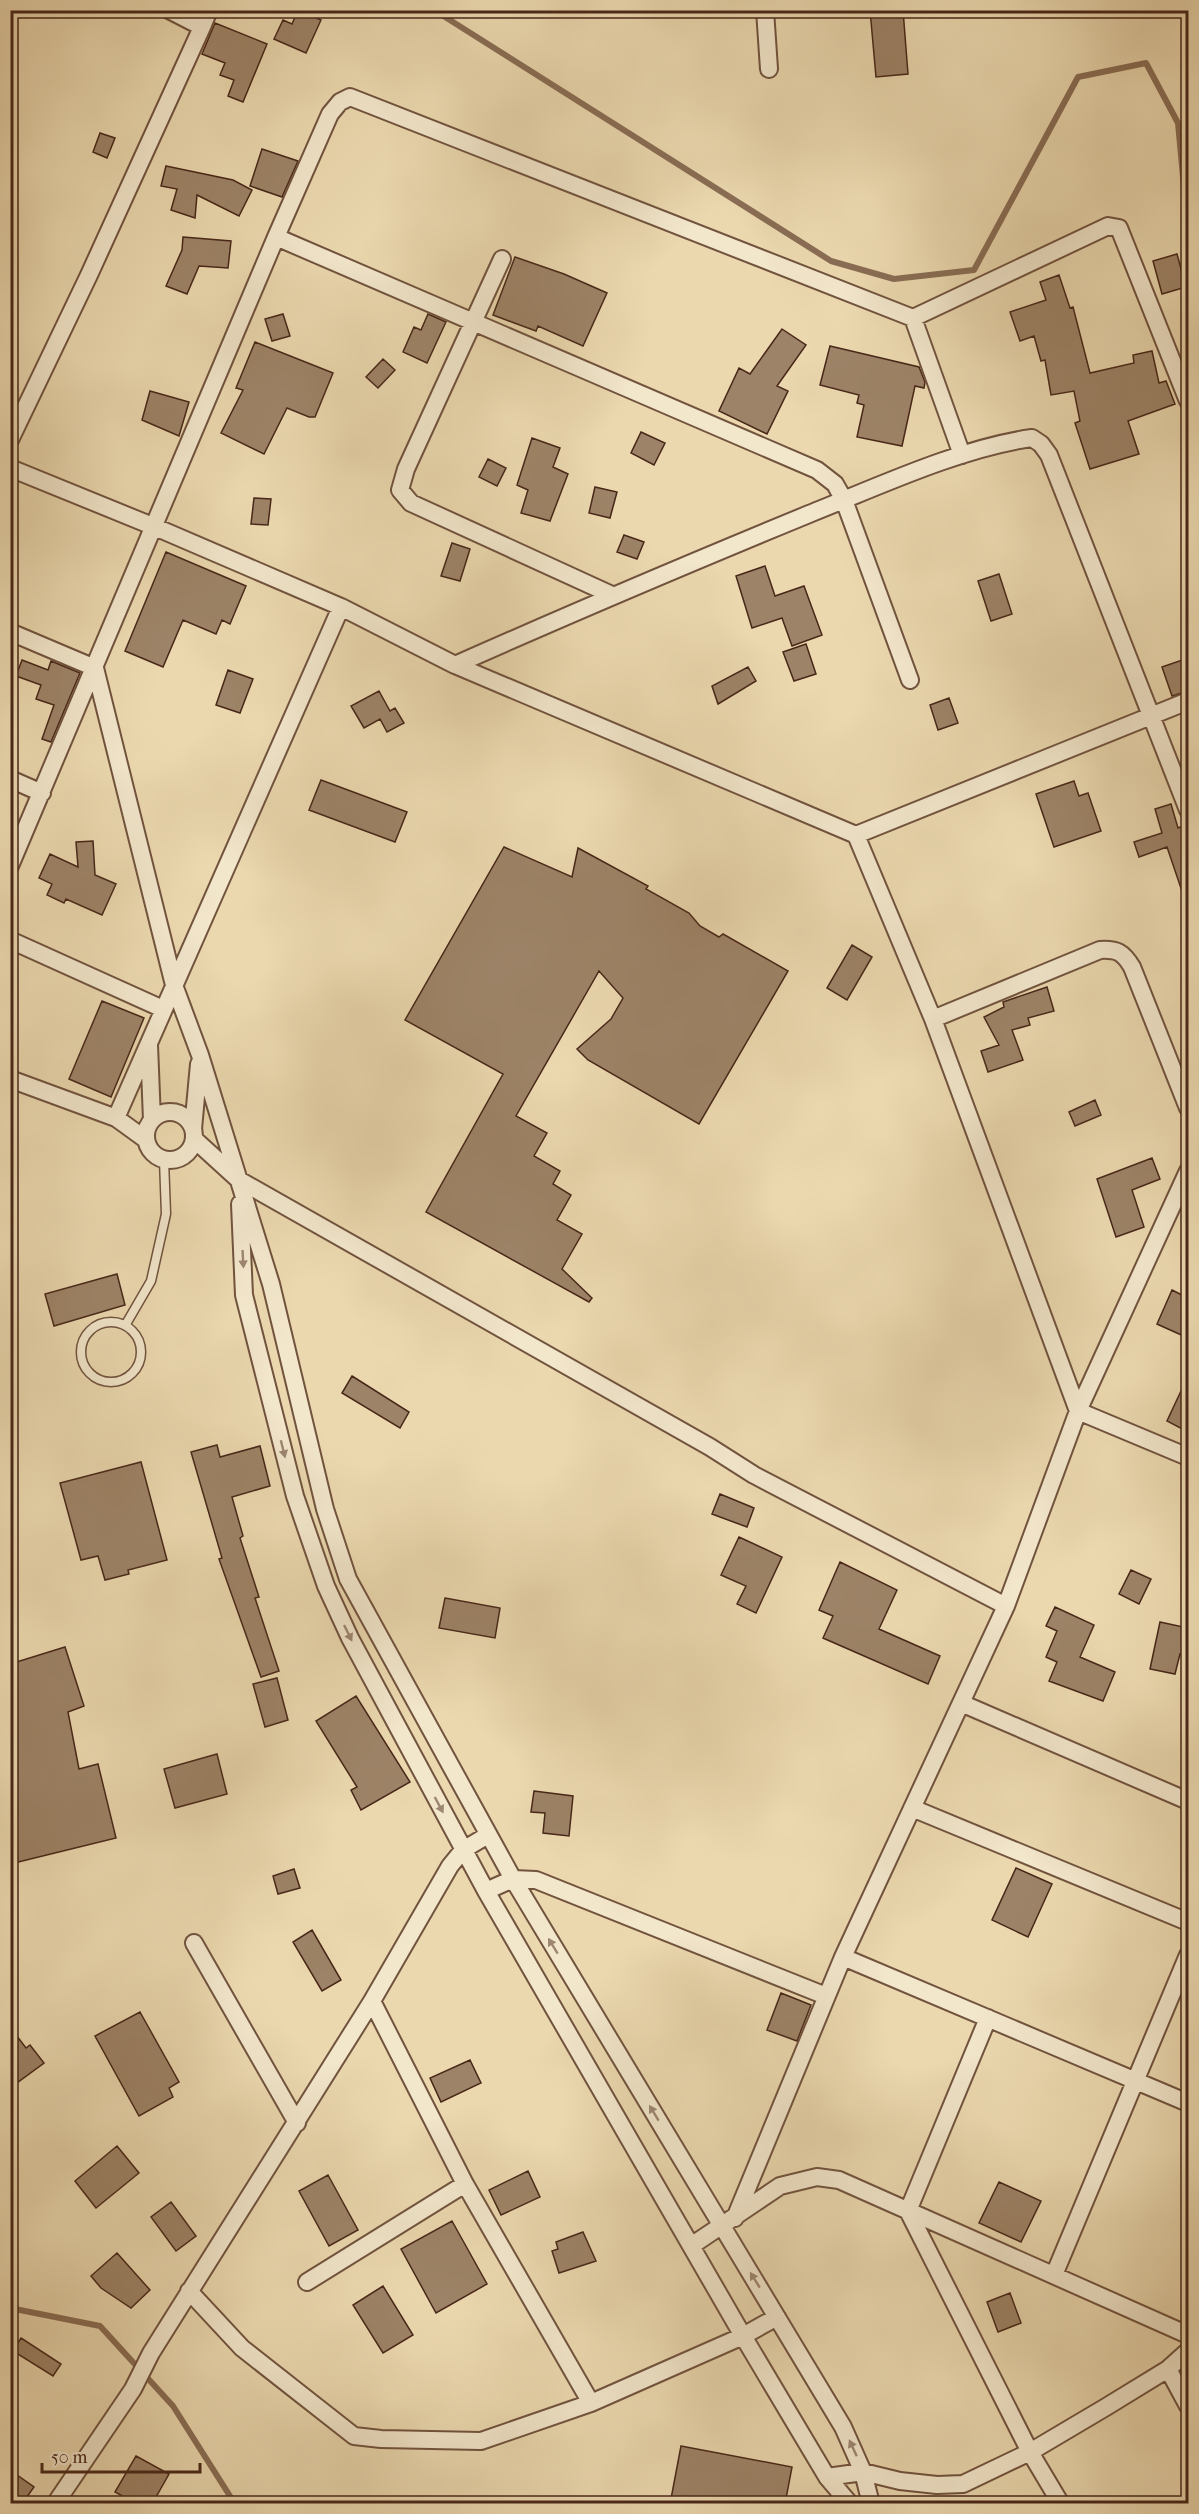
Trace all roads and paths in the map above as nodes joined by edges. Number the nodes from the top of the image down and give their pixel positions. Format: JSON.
{"nodes":[{"id":1,"x":169,"y":10,"type":"edge"},
{"id":2,"x":209,"y":10,"type":"edge"},
{"id":3,"x":765,"y":10,"type":"edge"},
{"id":4,"x":202,"y":27,"type":"junction"},
{"id":5,"x":769,"y":69,"type":"dead end"},
{"id":6,"x":276,"y":237,"type":"junction"},
{"id":7,"x":502,"y":259,"type":"dead end"},
{"id":8,"x":913,"y":318,"type":"junction"},
{"id":9,"x":474,"y":323,"type":"junction"},
{"id":10,"x":1188,"y":401,"type":"edge"},
{"id":11,"x":10,"y":440,"type":"edge"},
{"id":12,"x":962,"y":455,"type":"junction"},
{"id":13,"x":10,"y":468,"type":"edge"},
{"id":14,"x":844,"y":500,"type":"junction"},
{"id":15,"x":155,"y":527,"type":"junction"},
{"id":16,"x":612,"y":595,"type":"junction"},
{"id":17,"x":341,"y":607,"type":"junction"},
{"id":18,"x":10,"y":632,"type":"edge"},
{"id":19,"x":455,"y":665,"type":"junction"},
{"id":20,"x":95,"y":668,"type":"junction"},
{"id":21,"x":910,"y":680,"type":"dead end"},
{"id":22,"x":1188,"y":701,"type":"edge"},
{"id":23,"x":1151,"y":716,"type":"junction"},
{"id":24,"x":10,"y":779,"type":"edge"},
{"id":25,"x":42,"y":793,"type":"junction"},
{"id":26,"x":1188,"y":810,"type":"edge"},
{"id":27,"x":856,"y":835,"type":"junction"},
{"id":28,"x":10,"y":866,"type":"edge"},
{"id":29,"x":10,"y":940,"type":"edge"},
{"id":30,"x":174,"y":985,"type":"junction"},
{"id":31,"x":164,"y":1009,"type":"junction"},
{"id":32,"x":933,"y":1019,"type":"junction"},
{"id":33,"x":149,"y":1041,"type":"junction"},
{"id":34,"x":200,"y":1055,"type":"junction"},
{"id":35,"x":10,"y":1079,"type":"edge"},
{"id":36,"x":1188,"y":1108,"type":"edge"},
{"id":37,"x":116,"y":1118,"type":"junction"},
{"id":38,"x":152,"y":1119,"type":"junction"},
{"id":39,"x":194,"y":1134,"type":"junction"},
{"id":40,"x":145,"y":1139,"type":"junction"},
{"id":41,"x":164,"y":1160,"type":"junction"},
{"id":42,"x":1188,"y":1171,"type":"edge"},
{"id":43,"x":239,"y":1179,"type":"junction"},
{"id":44,"x":126,"y":1324,"type":"junction"},
{"id":45,"x":1077,"y":1411,"type":"junction"},
{"id":46,"x":1188,"y":1457,"type":"edge"},
{"id":47,"x":1006,"y":1606,"type":"junction"},
{"id":48,"x":961,"y":1703,"type":"junction"},
{"id":49,"x":1188,"y":1801,"type":"edge"},
{"id":50,"x":912,"y":1808,"type":"junction"},
{"id":51,"x":488,"y":1835,"type":"junction"},
{"id":52,"x":463,"y":1850,"type":"junction"},
{"id":53,"x":513,"y":1879,"type":"junction"},
{"id":54,"x":486,"y":1891,"type":"junction"},
{"id":55,"x":1188,"y":1922,"type":"edge"},
{"id":56,"x":194,"y":1943,"type":"dead end"},
{"id":57,"x":1188,"y":1954,"type":"edge"},
{"id":58,"x":843,"y":1957,"type":"junction"},
{"id":59,"x":826,"y":1996,"type":"junction"},
{"id":60,"x":372,"y":2001,"type":"junction"},
{"id":61,"x":988,"y":2018,"type":"junction"},
{"id":62,"x":1137,"y":2081,"type":"junction"},
{"id":63,"x":1188,"y":2103,"type":"edge"},
{"id":64,"x":297,"y":2123,"type":"junction"},
{"id":65,"x":465,"y":2184,"type":"junction"},
{"id":66,"x":908,"y":2211,"type":"junction"},
{"id":67,"x":728,"y":2222,"type":"junction"},
{"id":68,"x":691,"y":2246,"type":"junction"},
{"id":69,"x":1054,"y":2275,"type":"junction"},
{"id":70,"x":307,"y":2282,"type":"dead end"},
{"id":71,"x":189,"y":2291,"type":"junction"},
{"id":72,"x":777,"y":2317,"type":"junction"},
{"id":73,"x":1188,"y":2335,"type":"edge"},
{"id":74,"x":743,"y":2336,"type":"junction"},
{"id":75,"x":1188,"y":2351,"type":"edge"},
{"id":76,"x":1168,"y":2369,"type":"junction"},
{"id":77,"x":591,"y":2403,"type":"junction"},
{"id":78,"x":1188,"y":2406,"type":"edge"},
{"id":79,"x":1030,"y":2452,"type":"junction"},
{"id":80,"x":863,"y":2472,"type":"junction"},
{"id":81,"x":827,"y":2477,"type":"junction"},
{"id":82,"x":55,"y":2504,"type":"edge"},
{"id":83,"x":850,"y":2504,"type":"edge"},
{"id":84,"x":871,"y":2504,"type":"edge"},
{"id":85,"x":1061,"y":2504,"type":"edge"}],
"edges":[{"from":1,"to":4,"type":"street"},
{"from":2,"to":4,"type":"street"},
{"from":3,"to":5,"type":"street"},
{"from":4,"to":11,"type":"street"},
{"from":6,"to":8,"type":"street"},
{"from":6,"to":9,"type":"street"},
{"from":6,"to":15,"type":"street"},
{"from":7,"to":9,"type":"street"},
{"from":8,"to":10,"type":"street"},
{"from":8,"to":12,"type":"street"},
{"from":9,"to":14,"type":"street"},
{"from":9,"to":16,"type":"street"},
{"from":12,"to":14,"type":"street"},
{"from":12,"to":23,"type":"street"},
{"from":13,"to":15,"type":"street"},
{"from":14,"to":16,"type":"street"},
{"from":14,"to":21,"type":"street"},
{"from":15,"to":17,"type":"street"},
{"from":15,"to":20,"type":"street"},
{"from":16,"to":19,"type":"street"},
{"from":17,"to":19,"type":"street"},
{"from":17,"to":30,"type":"street"},
{"from":18,"to":20,"type":"street"},
{"from":19,"to":27,"type":"street"},
{"from":20,"to":25,"type":"street"},
{"from":20,"to":30,"type":"street"},
{"from":22,"to":23,"type":"street"},
{"from":23,"to":26,"type":"street"},
{"from":23,"to":27,"type":"street"},
{"from":24,"to":25,"type":"street"},
{"from":25,"to":28,"type":"street"},
{"from":27,"to":32,"type":"street"},
{"from":29,"to":31,"type":"street"},
{"from":30,"to":31,"type":"street"},
{"from":30,"to":34,"type":"street"},
{"from":31,"to":33,"type":"street"},
{"from":32,"to":36,"type":"street"},
{"from":32,"to":45,"type":"street"},
{"from":33,"to":37,"type":"street"},
{"from":33,"to":38,"type":"street"},
{"from":34,"to":39,"type":"street"},
{"from":34,"to":43,"type":"street"},
{"from":35,"to":37,"type":"street"},
{"from":37,"to":40,"type":"street"},
{"from":38,"to":39,"type":"street"},
{"from":38,"to":40,"type":"street"},
{"from":39,"to":41,"type":"street"},
{"from":39,"to":43,"type":"street"},
{"from":40,"to":41,"type":"street"},
{"from":41,"to":44,"type":"lane"},
{"from":42,"to":45,"type":"street"},
{"from":43,"to":47,"type":"street"},
{"from":43,"to":51,"type":"street"},
{"from":43,"to":52,"type":"street","one_way":true},
{"from":44,"to":44,"type":"lane"},
{"from":45,"to":46,"type":"street"},
{"from":45,"to":47,"type":"street"},
{"from":47,"to":48,"type":"street"},
{"from":48,"to":49,"type":"street"},
{"from":48,"to":50,"type":"street"},
{"from":50,"to":55,"type":"street"},
{"from":50,"to":58,"type":"street"},
{"from":51,"to":52,"type":"street"},
{"from":51,"to":53,"type":"street"},
{"from":52,"to":54,"type":"street"},
{"from":52,"to":60,"type":"street"},
{"from":53,"to":54,"type":"street"},
{"from":53,"to":59,"type":"street"},
{"from":67,"to":53,"type":"street","one_way":true},
{"from":54,"to":68,"type":"street"},
{"from":56,"to":64,"type":"street"},
{"from":57,"to":62,"type":"street"},
{"from":58,"to":59,"type":"street"},
{"from":58,"to":61,"type":"street"},
{"from":59,"to":67,"type":"street"},
{"from":60,"to":64,"type":"street"},
{"from":60,"to":65,"type":"street"},
{"from":61,"to":62,"type":"street"},
{"from":61,"to":66,"type":"street"},
{"from":62,"to":63,"type":"street"},
{"from":62,"to":69,"type":"street"},
{"from":64,"to":71,"type":"street"},
{"from":65,"to":70,"type":"street"},
{"from":65,"to":77,"type":"street"},
{"from":66,"to":67,"type":"street"},
{"from":66,"to":69,"type":"street"},
{"from":66,"to":79,"type":"street"},
{"from":67,"to":68,"type":"street"},
{"from":72,"to":67,"type":"street","one_way":true},
{"from":68,"to":74,"type":"street"},
{"from":69,"to":73,"type":"street"},
{"from":71,"to":77,"type":"street"},
{"from":71,"to":82,"type":"street"},
{"from":72,"to":74,"type":"street"},
{"from":80,"to":72,"type":"street","one_way":true},
{"from":74,"to":77,"type":"street"},
{"from":74,"to":81,"type":"street"},
{"from":75,"to":76,"type":"street"},
{"from":76,"to":78,"type":"street"},
{"from":76,"to":79,"type":"street"},
{"from":79,"to":80,"type":"street"},
{"from":79,"to":85,"type":"street"},
{"from":80,"to":81,"type":"street"},
{"from":80,"to":84,"type":"street"},
{"from":81,"to":83,"type":"street"}]}
